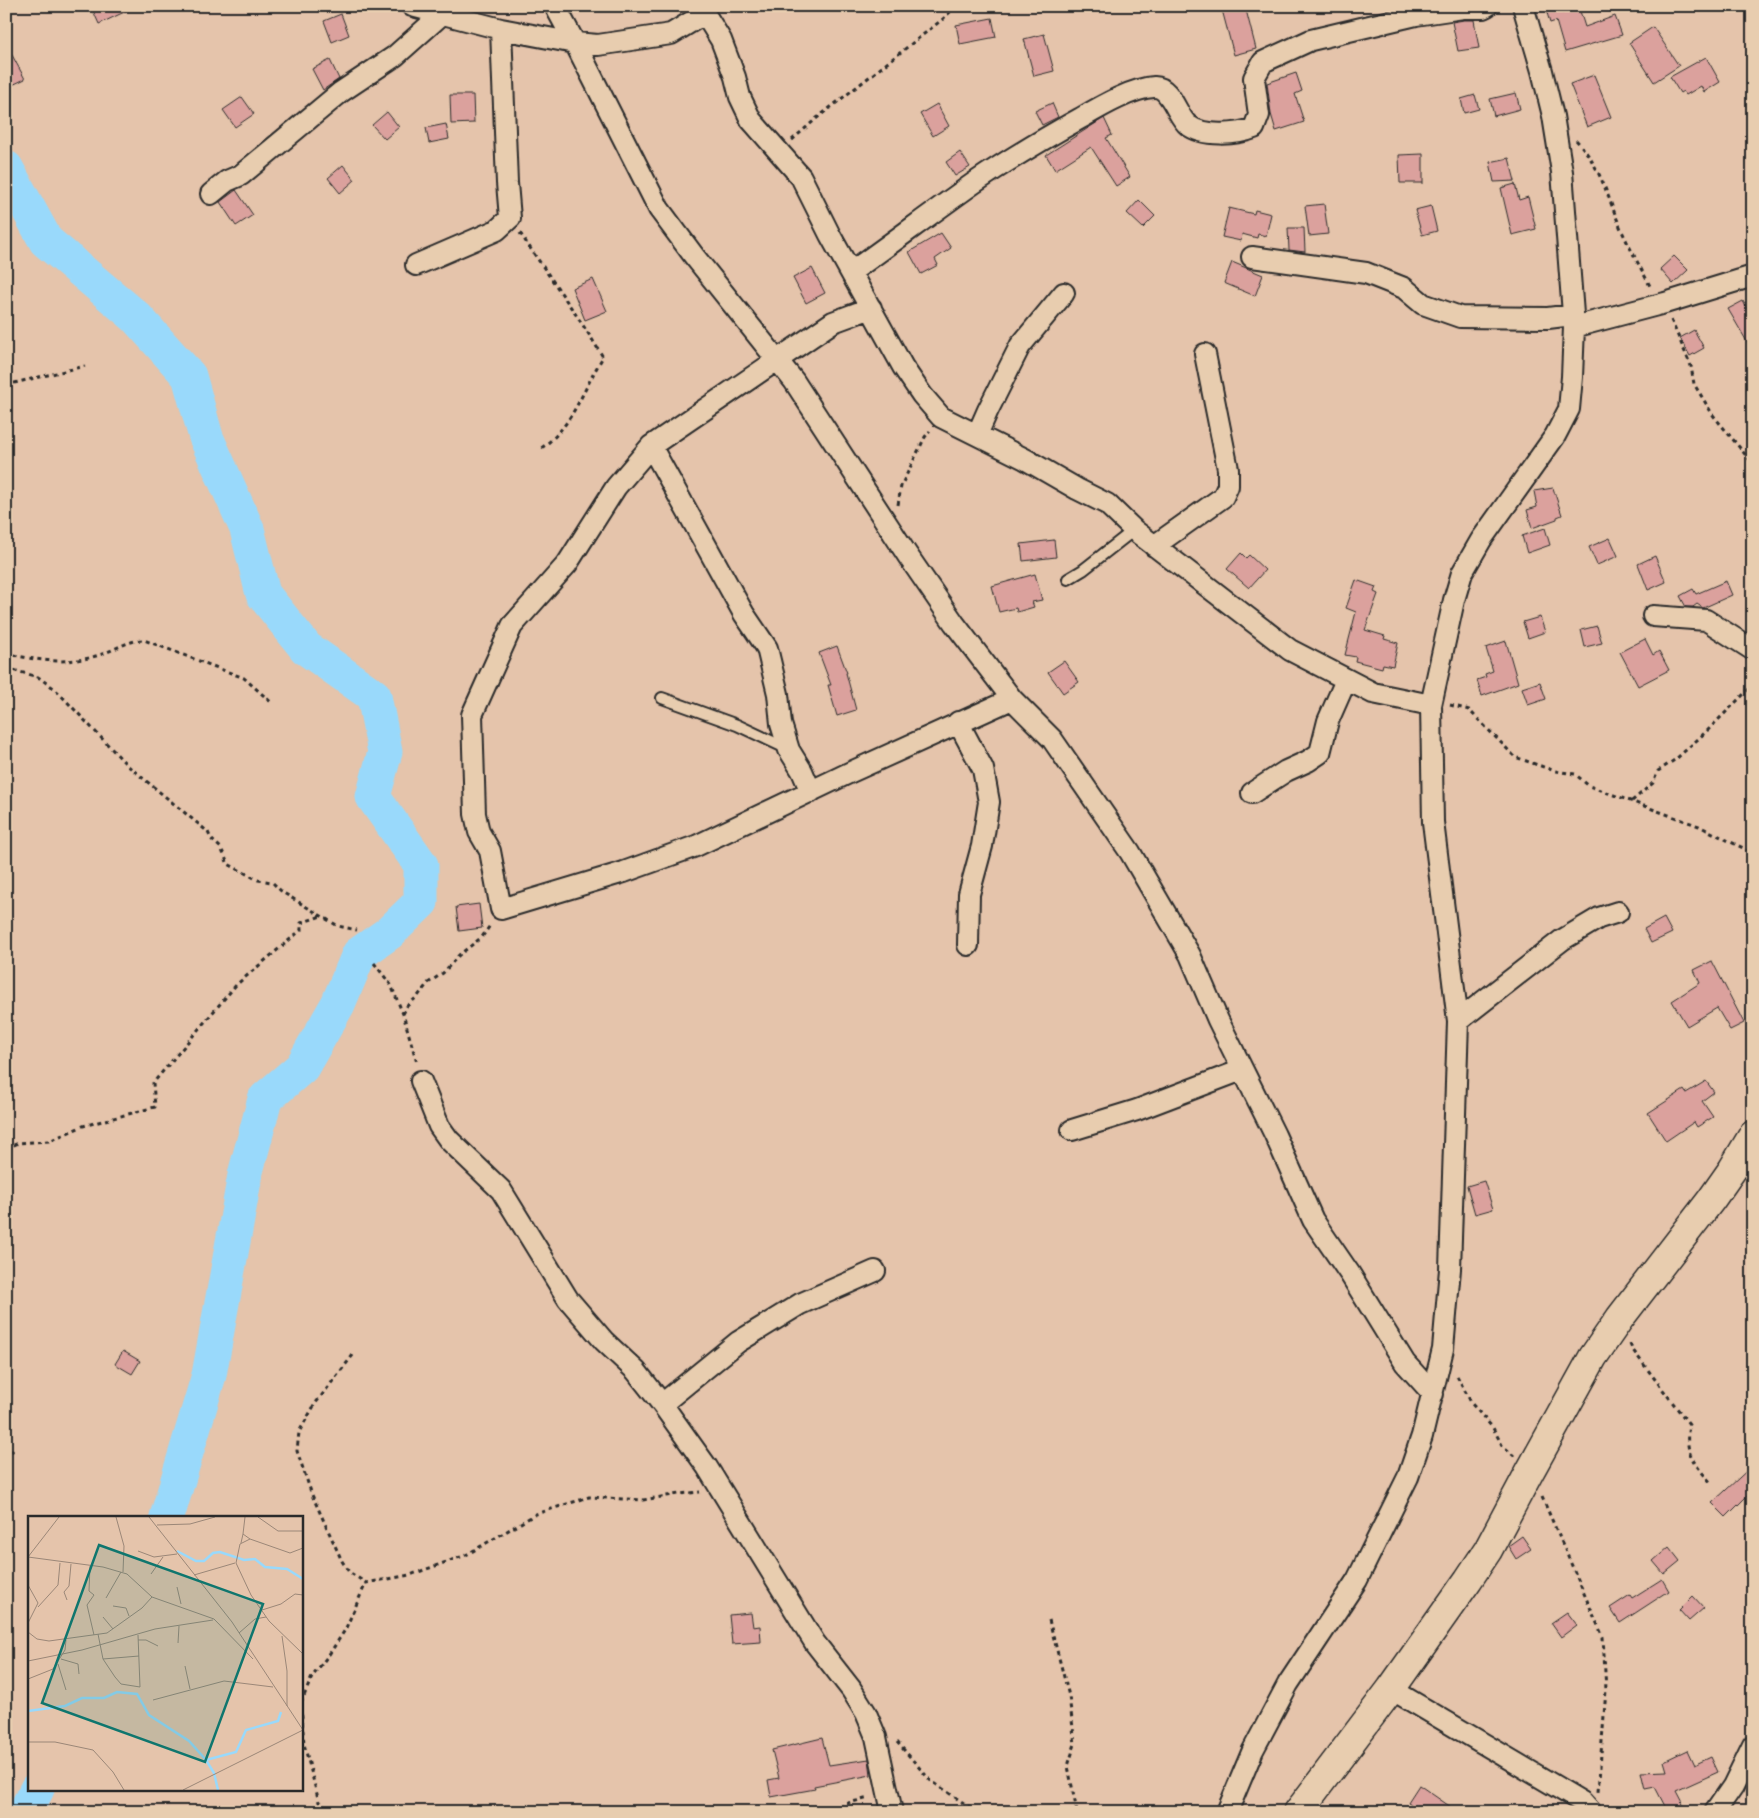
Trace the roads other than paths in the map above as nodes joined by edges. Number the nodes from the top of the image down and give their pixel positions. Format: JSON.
{"nodes":[{"id":1,"x":412,"y":6,"type":"edge"},
{"id":2,"x":555,"y":6,"type":"edge"},
{"id":3,"x":1487,"y":6,"type":"edge"},
{"id":4,"x":1523,"y":6,"type":"edge"},
{"id":5,"x":702,"y":10,"type":"edge"},
{"id":6,"x":442,"y":14,"type":"junction"},
{"id":7,"x":501,"y":29,"type":"junction"},
{"id":8,"x":575,"y":43,"type":"junction"},
{"id":9,"x":211,"y":194,"type":"dead end"},
{"id":10,"x":1252,"y":257,"type":"dead end"},
{"id":11,"x":416,"y":265,"type":"dead end"},
{"id":12,"x":851,"y":272,"type":"junction"},
{"id":13,"x":1753,"y":276,"type":"edge"},
{"id":14,"x":1064,"y":293,"type":"dead end"},
{"id":15,"x":871,"y":308,"type":"junction"},
{"id":16,"x":1573,"y":321,"type":"junction"},
{"id":17,"x":1205,"y":354,"type":"dead end"},
{"id":18,"x":776,"y":361,"type":"junction"},
{"id":19,"x":977,"y":435,"type":"junction"},
{"id":20,"x":650,"y":446,"type":"junction"},
{"id":21,"x":1134,"y":530,"type":"junction"},
{"id":22,"x":1154,"y":546,"type":"junction"},
{"id":23,"x":1068,"y":579,"type":"dead end"},
{"id":24,"x":1653,"y":616,"type":"dead end"},
{"id":25,"x":1753,"y":650,"type":"edge"},
{"id":26,"x":1346,"y":680,"type":"junction"},
{"id":27,"x":662,"y":698,"type":"dead end"},
{"id":28,"x":1012,"y":699,"type":"junction"},
{"id":29,"x":1432,"y":705,"type":"junction"},
{"id":30,"x":958,"y":722,"type":"junction"},
{"id":31,"x":789,"y":750,"type":"junction"},
{"id":32,"x":811,"y":792,"type":"junction"},
{"id":33,"x":1252,"y":793,"type":"dead end"},
{"id":34,"x":1618,"y":912,"type":"dead end"},
{"id":35,"x":968,"y":945,"type":"dead end"},
{"id":36,"x":1458,"y":1021,"type":"junction"},
{"id":37,"x":1242,"y":1070,"type":"junction"},
{"id":38,"x":422,"y":1081,"type":"road end"},
{"id":39,"x":1072,"y":1130,"type":"dead end"},
{"id":40,"x":1753,"y":1135,"type":"edge"},
{"id":41,"x":874,"y":1271,"type":"dead end"},
{"id":42,"x":1433,"y":1394,"type":"junction"},
{"id":43,"x":662,"y":1404,"type":"junction"},
{"id":44,"x":1391,"y":1689,"type":"junction"},
{"id":45,"x":1753,"y":1746,"type":"edge"},
{"id":46,"x":890,"y":1803,"type":"edge"},
{"id":47,"x":1594,"y":1803,"type":"edge"},
{"id":48,"x":1227,"y":1812,"type":"edge"},
{"id":49,"x":1298,"y":1812,"type":"edge"},
{"id":50,"x":1715,"y":1812,"type":"edge"}],
"edges":[{"from":1,"to":6,"type":"street"},
{"from":2,"to":8,"type":"street"},
{"from":3,"to":12,"type":"street"},
{"from":4,"to":16,"type":"street"},
{"from":5,"to":8,"type":"street"},
{"from":5,"to":12,"type":"street"},
{"from":6,"to":7,"type":"street"},
{"from":6,"to":9,"type":"street"},
{"from":7,"to":8,"type":"street"},
{"from":7,"to":11,"type":"street"},
{"from":8,"to":18,"type":"street"},
{"from":10,"to":16,"type":"street"},
{"from":12,"to":15,"type":"street"},
{"from":13,"to":16,"type":"street"},
{"from":14,"to":19,"type":"street"},
{"from":15,"to":18,"type":"street"},
{"from":15,"to":19,"type":"street"},
{"from":16,"to":29,"type":"street"},
{"from":17,"to":22,"type":"street"},
{"from":18,"to":20,"type":"street"},
{"from":18,"to":28,"type":"street"},
{"from":19,"to":21,"type":"street"},
{"from":20,"to":31,"type":"street"},
{"from":20,"to":32,"type":"street"},
{"from":21,"to":22,"type":"street"},
{"from":21,"to":23,"type":"lane"},
{"from":22,"to":26,"type":"street"},
{"from":24,"to":25,"type":"street"},
{"from":26,"to":29,"type":"street"},
{"from":26,"to":33,"type":"street"},
{"from":27,"to":31,"type":"lane"},
{"from":28,"to":30,"type":"street"},
{"from":28,"to":37,"type":"street"},
{"from":29,"to":36,"type":"street"},
{"from":30,"to":32,"type":"street"},
{"from":30,"to":35,"type":"street"},
{"from":31,"to":32,"type":"street"},
{"from":34,"to":36,"type":"street"},
{"from":36,"to":42,"type":"street"},
{"from":37,"to":39,"type":"street"},
{"from":37,"to":42,"type":"street"},
{"from":38,"to":43,"type":"street"},
{"from":40,"to":44,"type":"street"},
{"from":41,"to":43,"type":"street"},
{"from":42,"to":48,"type":"street"},
{"from":43,"to":46,"type":"street"},
{"from":44,"to":47,"type":"street"},
{"from":44,"to":49,"type":"street"},
{"from":45,"to":50,"type":"street"}]}
